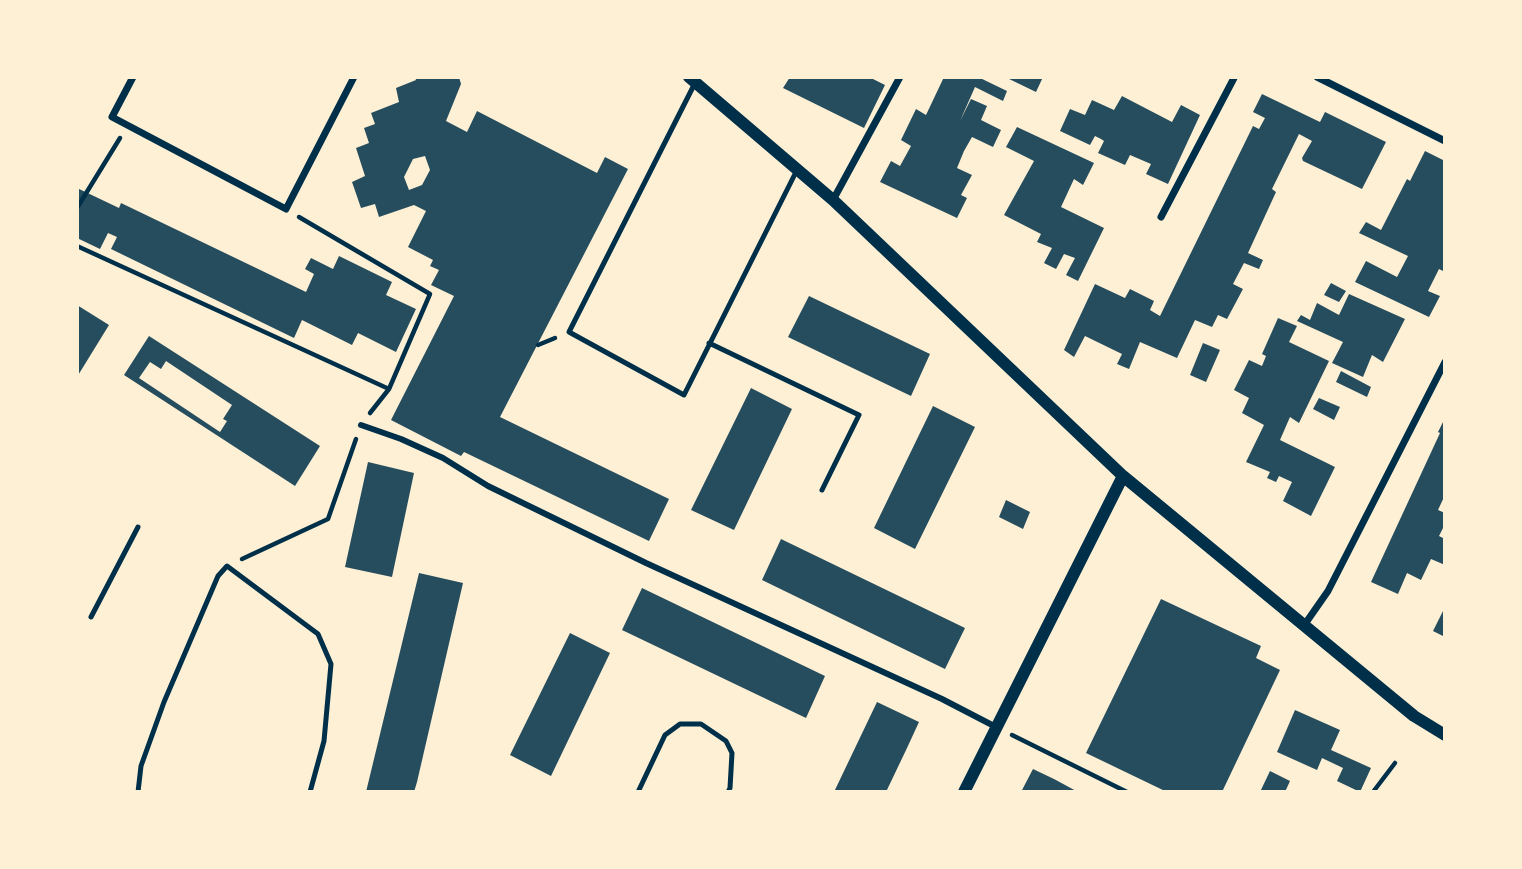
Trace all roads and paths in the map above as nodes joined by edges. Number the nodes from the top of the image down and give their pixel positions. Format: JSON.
{"nodes":[{"id":1,"x":132,"y":77,"type":"edge"},
{"id":2,"x":354,"y":77,"type":"edge"},
{"id":3,"x":900,"y":77,"type":"edge"},
{"id":4,"x":1232,"y":77,"type":"edge"},
{"id":5,"x":1317,"y":77,"type":"edge"},
{"id":6,"x":692,"y":80,"type":"edge"},
{"id":7,"x":127,"y":125,"type":"junction"},
{"id":8,"x":1445,"y":141,"type":"edge"},
{"id":9,"x":798,"y":169,"type":"junction"},
{"id":10,"x":833,"y":200,"type":"junction"},
{"id":11,"x":77,"y":208,"type":"edge"},
{"id":12,"x":286,"y":209,"type":"junction"},
{"id":13,"x":1161,"y":217,"type":"dead end"},
{"id":14,"x":77,"y":246,"type":"edge"},
{"id":15,"x":709,"y":343,"type":"junction"},
{"id":16,"x":1444,"y":365,"type":"edge"},
{"id":17,"x":389,"y":389,"type":"junction"},
{"id":18,"x":361,"y":425,"type":"junction"},
{"id":19,"x":1122,"y":476,"type":"junction"},
{"id":20,"x":822,"y":490,"type":"dead end"},
{"id":21,"x":138,"y":527,"type":"dead end"},
{"id":22,"x":227,"y":566,"type":"junction"},
{"id":23,"x":91,"y":617,"type":"dead end"},
{"id":24,"x":1305,"y":624,"type":"junction"},
{"id":25,"x":996,"y":727,"type":"junction"},
{"id":26,"x":1445,"y":735,"type":"edge"},
{"id":27,"x":1395,"y":763,"type":"dead end"},
{"id":28,"x":138,"y":792,"type":"edge"},
{"id":29,"x":310,"y":792,"type":"edge"},
{"id":30,"x":638,"y":792,"type":"edge"},
{"id":31,"x":728,"y":792,"type":"edge"},
{"id":32,"x":964,"y":792,"type":"edge"},
{"id":33,"x":1127,"y":792,"type":"edge"},
{"id":34,"x":1373,"y":792,"type":"edge"}],
"edges":[{"from":1,"to":7,"type":"street"},
{"from":2,"to":12,"type":"street"},
{"from":3,"to":10,"type":"street"},
{"from":4,"to":13,"type":"street"},
{"from":5,"to":8,"type":"street"},
{"from":6,"to":9,"type":"street"},
{"from":6,"to":15,"type":"lane"},
{"from":7,"to":11,"type":"path"},
{"from":7,"to":12,"type":"street"},
{"from":9,"to":10,"type":"street"},
{"from":9,"to":15,"type":"lane"},
{"from":10,"to":19,"type":"street"},
{"from":12,"to":17,"type":"path"},
{"from":14,"to":17,"type":"path"},
{"from":15,"to":20,"type":"lane"},
{"from":16,"to":24,"type":"street"},
{"from":17,"to":18,"type":"path"},
{"from":18,"to":22,"type":"path"},
{"from":18,"to":25,"type":"street"},
{"from":19,"to":24,"type":"street"},
{"from":19,"to":25,"type":"street"},
{"from":21,"to":23,"type":"lane"},
{"from":22,"to":28,"type":"lane"},
{"from":22,"to":29,"type":"lane"},
{"from":24,"to":26,"type":"street"},
{"from":25,"to":32,"type":"street"},
{"from":25,"to":33,"type":"path"},
{"from":27,"to":34,"type":"path"},
{"from":30,"to":31,"type":"lane"}]}
